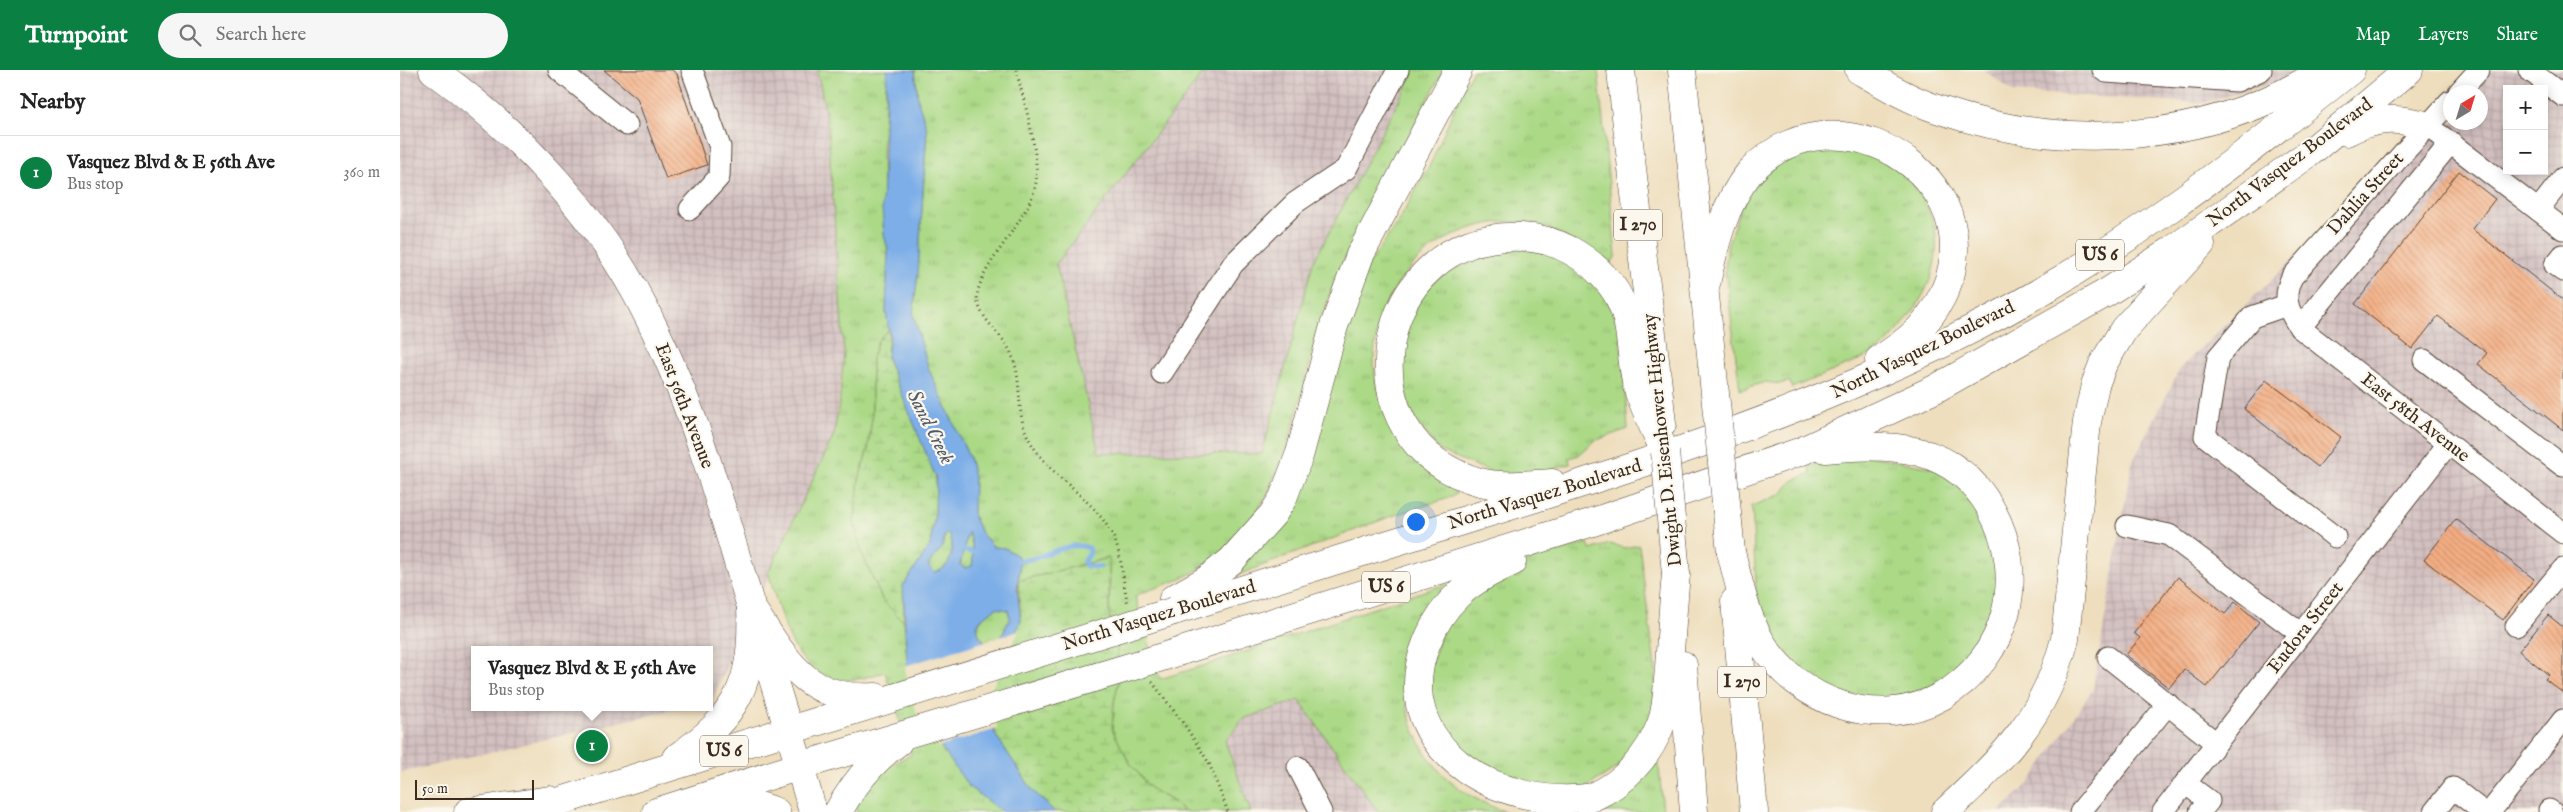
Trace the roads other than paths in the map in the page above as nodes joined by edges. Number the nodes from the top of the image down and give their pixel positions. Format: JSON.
{"nodes":[{"id":1,"x":433,"y":70,"type":"edge"},
{"id":2,"x":559,"y":70,"type":"edge"},
{"id":3,"x":692,"y":70,"type":"edge"},
{"id":4,"x":1398,"y":70,"type":"edge"},
{"id":5,"x":1458,"y":70,"type":"edge"},
{"id":6,"x":1621,"y":70,"type":"edge"},
{"id":7,"x":1682,"y":70,"type":"edge"},
{"id":8,"x":1859,"y":70,"type":"edge"},
{"id":9,"x":2103,"y":70,"type":"edge"},
{"id":10,"x":2261,"y":70,"type":"edge"},
{"id":11,"x":2324,"y":70,"type":"edge"},
{"id":12,"x":2351,"y":70,"type":"edge"},
{"id":13,"x":2409,"y":70,"type":"edge"},
{"id":14,"x":2480,"y":70,"type":"edge"},
{"id":15,"x":2529,"y":70,"type":"edge"},
{"id":16,"x":2465,"y":85,"type":"edge"},
{"id":17,"x":2563,"y":96,"type":"edge"},
{"id":18,"x":2443,"y":109,"type":"edge"},
{"id":19,"x":628,"y":125,"type":"dead end"},
{"id":20,"x":2427,"y":126,"type":"junction"},
{"id":21,"x":2452,"y":142,"type":"junction"},
{"id":22,"x":2308,"y":154,"type":"junction"},
{"id":23,"x":2563,"y":178,"type":"edge"},
{"id":24,"x":2239,"y":205,"type":"junction"},
{"id":25,"x":690,"y":209,"type":"dead end"},
{"id":26,"x":2538,"y":210,"type":"junction"},
{"id":27,"x":2563,"y":229,"type":"edge"},
{"id":28,"x":2563,"y":255,"type":"edge"},
{"id":29,"x":2563,"y":272,"type":"edge"},
{"id":30,"x":1705,"y":288,"type":"junction"},
{"id":31,"x":2287,"y":297,"type":"junction"},
{"id":32,"x":2300,"y":328,"type":"junction"},
{"id":33,"x":2424,"y":360,"type":"dead end"},
{"id":34,"x":1162,"y":373,"type":"dead end"},
{"id":35,"x":1647,"y":383,"type":"junction"},
{"id":36,"x":1823,"y":397,"type":"junction"},
{"id":37,"x":2448,"y":444,"type":"junction"},
{"id":38,"x":1802,"y":451,"type":"junction"},
{"id":39,"x":2563,"y":466,"type":"edge"},
{"id":40,"x":1603,"y":478,"type":"junction"},
{"id":41,"x":1590,"y":523,"type":"junction"},
{"id":42,"x":2127,"y":526,"type":"dead end"},
{"id":43,"x":2563,"y":533,"type":"edge"},
{"id":44,"x":2335,"y":537,"type":"dead end"},
{"id":45,"x":1731,"y":552,"type":"junction"},
{"id":46,"x":2563,"y":569,"type":"edge"},
{"id":47,"x":1676,"y":574,"type":"junction"},
{"id":48,"x":751,"y":606,"type":"junction"},
{"id":49,"x":1166,"y":609,"type":"junction"},
{"id":50,"x":2516,"y":626,"type":"dead end"},
{"id":51,"x":2301,"y":634,"type":"junction"},
{"id":52,"x":2108,"y":657,"type":"dead end"},
{"id":53,"x":905,"y":695,"type":"junction"},
{"id":54,"x":2168,"y":704,"type":"junction"},
{"id":55,"x":2563,"y":720,"type":"edge"},
{"id":56,"x":789,"y":731,"type":"junction"},
{"id":57,"x":911,"y":734,"type":"junction"},
{"id":58,"x":2216,"y":743,"type":"junction"},
{"id":59,"x":800,"y":766,"type":"junction"},
{"id":60,"x":1298,"y":767,"type":"dead end"},
{"id":61,"x":658,"y":770,"type":"junction"},
{"id":62,"x":2186,"y":783,"type":"junction"},
{"id":63,"x":574,"y":797,"type":"junction"},
{"id":64,"x":468,"y":812,"type":"edge"},
{"id":65,"x":525,"y":812,"type":"edge"},
{"id":66,"x":657,"y":812,"type":"edge"},
{"id":67,"x":776,"y":812,"type":"edge"},
{"id":68,"x":813,"y":812,"type":"edge"},
{"id":69,"x":838,"y":812,"type":"edge"},
{"id":70,"x":1320,"y":812,"type":"edge"},
{"id":71,"x":1694,"y":812,"type":"edge"},
{"id":72,"x":1754,"y":812,"type":"edge"},
{"id":73,"x":1945,"y":812,"type":"edge"},
{"id":74,"x":2080,"y":812,"type":"edge"},
{"id":75,"x":2163,"y":812,"type":"edge"},
{"id":76,"x":2200,"y":812,"type":"edge"},
{"id":77,"x":2434,"y":812,"type":"edge"},
{"id":78,"x":2484,"y":812,"type":"edge"},
{"id":79,"x":2490,"y":812,"type":"edge"}],
"edges":[{"from":1,"to":48,"type":"main road","name":"East 56th Avenue"},
{"from":2,"to":19,"type":"street"},
{"from":3,"to":25,"type":"street"},
{"from":4,"to":34,"type":"street"},
{"from":5,"to":49,"type":"main road"},
{"from":6,"to":35,"type":"main road","name":"Dwight D. Eisenhower Highway","number":"I 270"},
{"from":7,"to":30,"type":"main road","number":"I 270"},
{"from":8,"to":11,"type":"main road"},
{"from":9,"to":10,"type":"street"},
{"from":12,"to":36,"type":"main road","name":"North Vasquez Boulevard","number":"US 6"},
{"from":13,"to":22,"type":"main road","name":"North Vasquez Boulevard","number":"US 6"},
{"from":14,"to":16,"type":"street"},
{"from":15,"to":17,"type":"street"},
{"from":18,"to":20,"type":"street","name":"Dahlia Street"},
{"from":20,"to":21,"type":"street"},
{"from":20,"to":22,"type":"main road"},
{"from":20,"to":31,"type":"street","name":"Dahlia Street"},
{"from":21,"to":26,"type":"street"},
{"from":21,"to":32,"type":"street"},
{"from":22,"to":24,"type":"main road","name":"North Vasquez Boulevard","number":"US 6"},
{"from":23,"to":26,"type":"street"},
{"from":24,"to":38,"type":"main road","name":"North Vasquez Boulevard","number":"US 6"},
{"from":24,"to":73,"type":"main road"},
{"from":26,"to":27,"type":"street"},
{"from":28,"to":29,"type":"street"},
{"from":30,"to":36,"type":"main road"},
{"from":30,"to":45,"type":"main road","number":"I 270","bridge":true},
{"from":31,"to":32,"type":"street","name":"East 58th Avenue"},
{"from":31,"to":44,"type":"street"},
{"from":32,"to":37,"type":"street","name":"East 58th Avenue"},
{"from":33,"to":39,"type":"street"},
{"from":35,"to":40,"type":"main road"},
{"from":35,"to":47,"type":"main road","name":"Dwight D. Eisenhower Highway","bridge":true},
{"from":36,"to":40,"type":"main road","name":"North Vasquez Boulevard","number":"US 6"},
{"from":37,"to":43,"type":"street","name":"East 58th Avenue"},
{"from":37,"to":51,"type":"street","name":"Eudora Street"},
{"from":38,"to":41,"type":"main road","name":"North Vasquez Boulevard","number":"US 6"},
{"from":38,"to":45,"type":"main road"},
{"from":40,"to":49,"type":"main road","name":"North Vasquez Boulevard","number":"US 6"},
{"from":41,"to":47,"type":"main road"},
{"from":41,"to":57,"type":"main road","name":"North Vasquez Boulevard","number":"US 6","bridge":true},
{"from":42,"to":51,"type":"street"},
{"from":45,"to":72,"type":"main road","number":"I 270"},
{"from":46,"to":50,"type":"street"},
{"from":47,"to":71,"type":"main road","name":"Dwight D. Eisenhower Highway"},
{"from":48,"to":53,"type":"main road"},
{"from":48,"to":56,"type":"main road","name":"East 56th Avenue"},
{"from":48,"to":61,"type":"main road"},
{"from":49,"to":53,"type":"main road","name":"North Vasquez Boulevard","number":"US 6","bridge":true},
{"from":51,"to":58,"type":"street","name":"Eudora Street"},
{"from":52,"to":54,"type":"street"},
{"from":53,"to":56,"type":"main road","name":"North Vasquez Boulevard","number":"US 6"},
{"from":54,"to":58,"type":"street"},
{"from":54,"to":74,"type":"street"},
{"from":55,"to":79,"type":"street"},
{"from":56,"to":59,"type":"main road","name":"East 56th Avenue"},
{"from":56,"to":61,"type":"main road","name":"North Vasquez Boulevard","number":"US 6"},
{"from":57,"to":59,"type":"main road","name":"North Vasquez Boulevard","number":"US 6"},
{"from":57,"to":69,"type":"main road"},
{"from":58,"to":62,"type":"street","name":"Eudora Street"},
{"from":59,"to":66,"type":"main road","name":"North Vasquez Boulevard","number":"US 6"},
{"from":59,"to":68,"type":"main road","name":"East 56th Avenue"},
{"from":60,"to":70,"type":"street"},
{"from":61,"to":63,"type":"main road","name":"North Vasquez Boulevard","number":"US 6"},
{"from":62,"to":75,"type":"street","name":"Eudora Street"},
{"from":62,"to":76,"type":"street"},
{"from":63,"to":64,"type":"main road"},
{"from":63,"to":65,"type":"main road","name":"North Vasquez Boulevard","number":"US 6"},
{"from":66,"to":67,"type":"main road"},
{"from":77,"to":78,"type":"street"}]}
